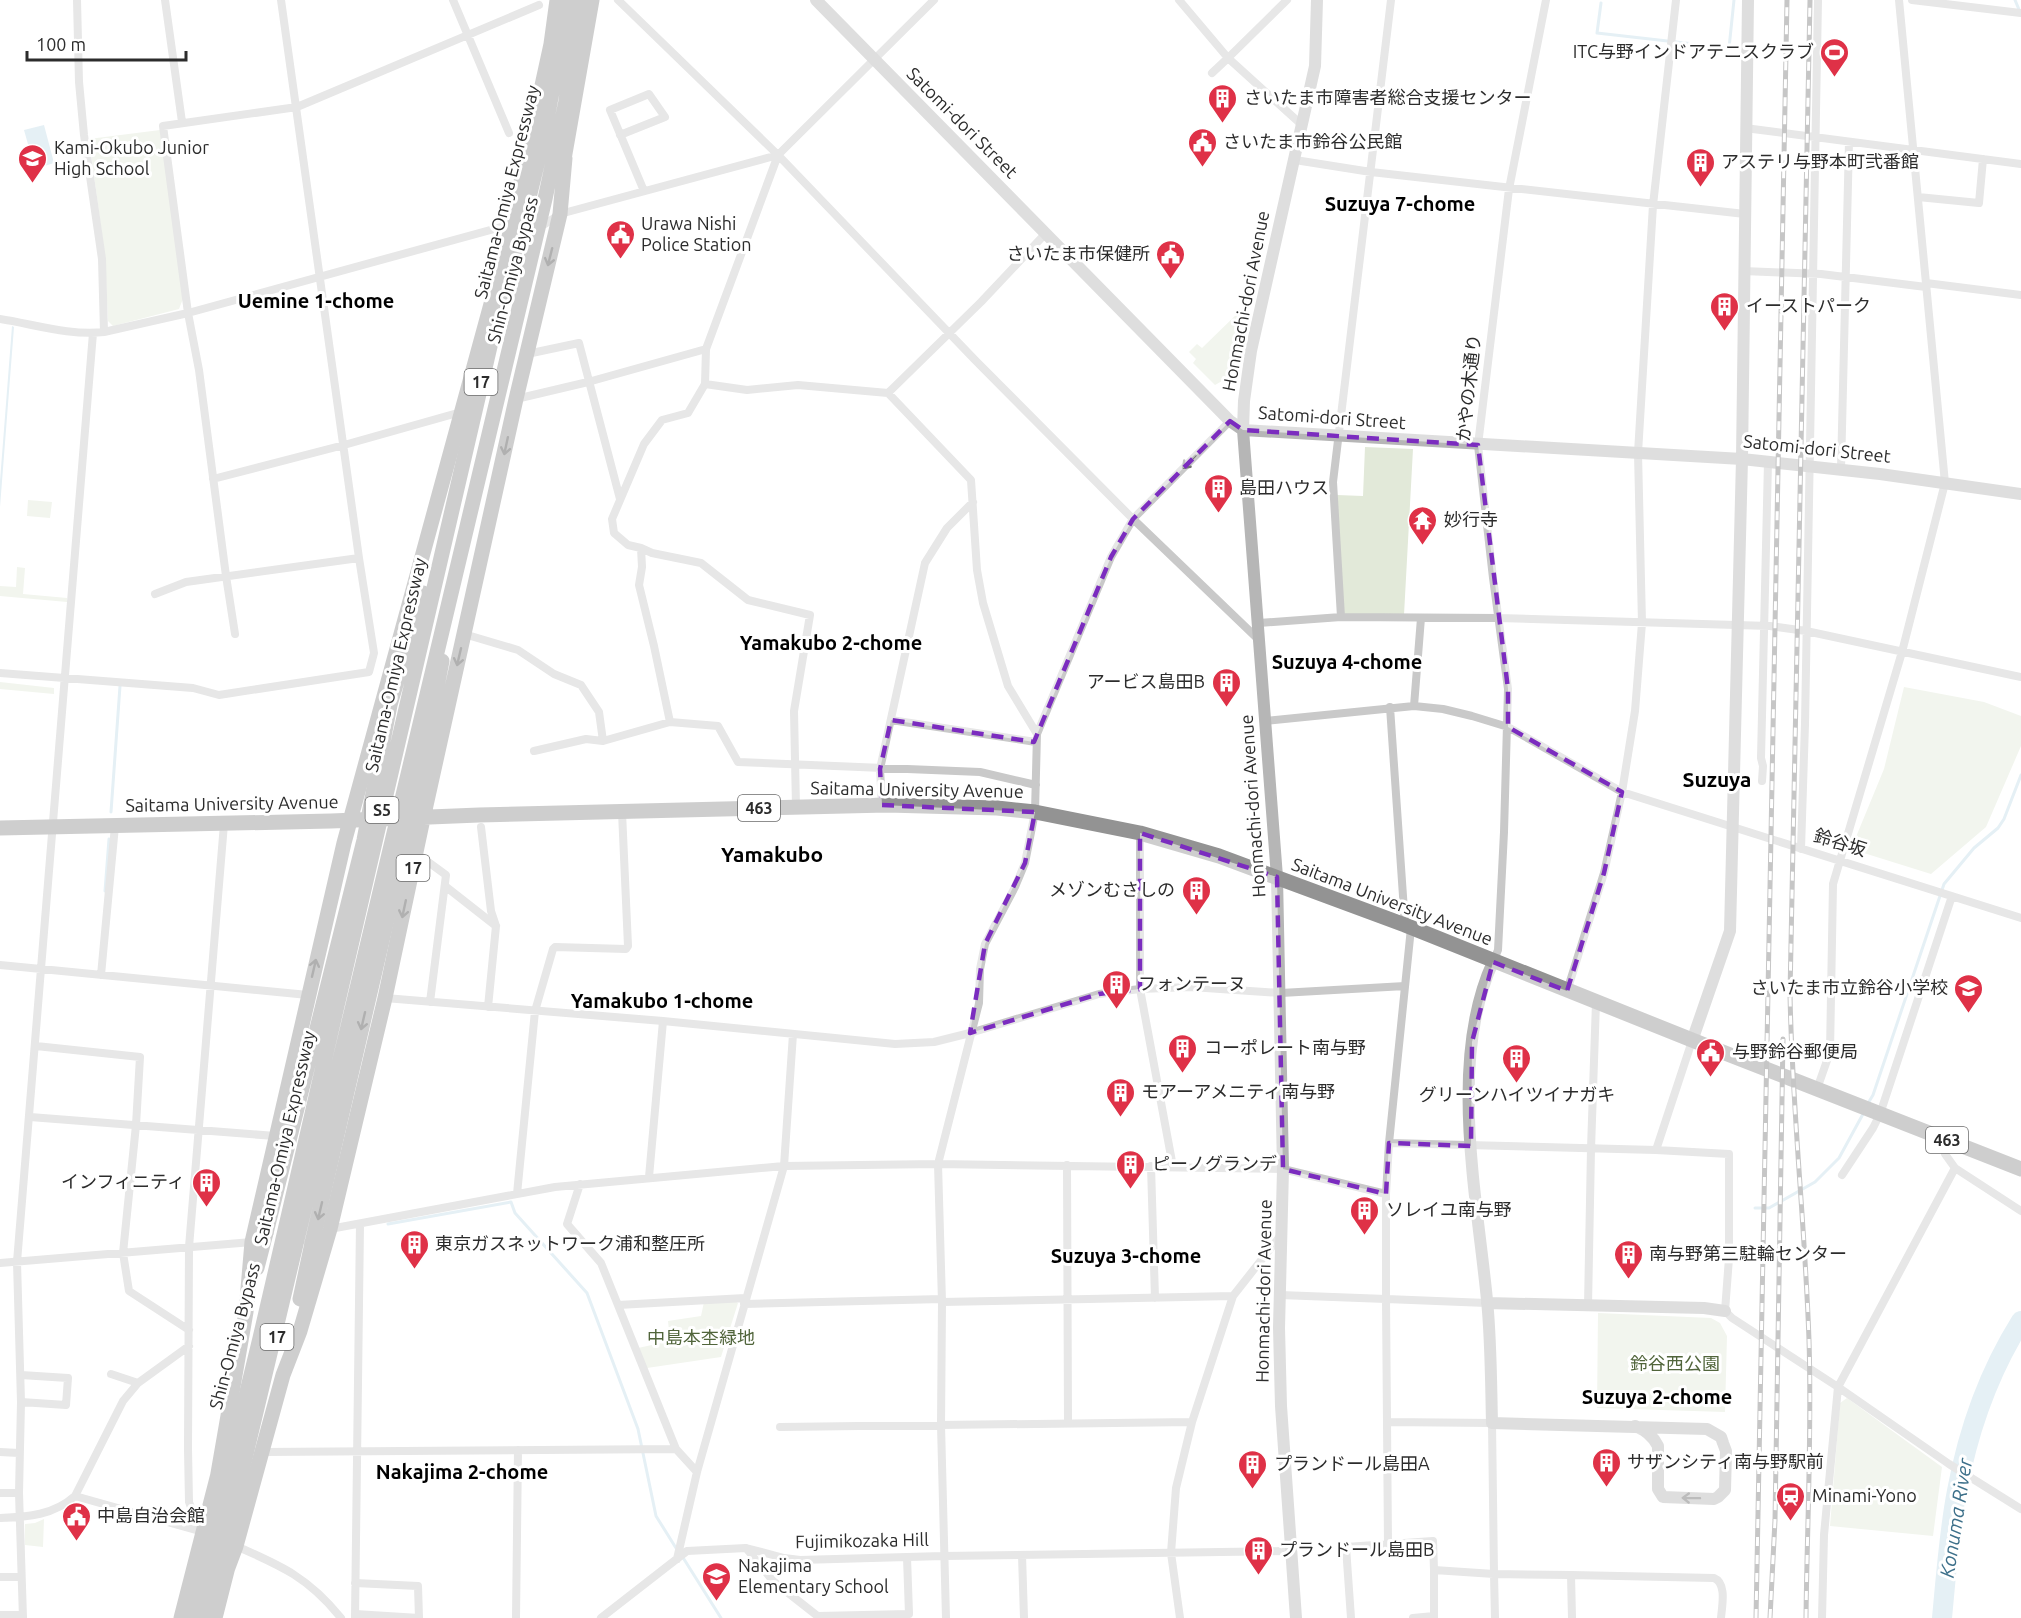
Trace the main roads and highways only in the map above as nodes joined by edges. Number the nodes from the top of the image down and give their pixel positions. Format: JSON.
{"nodes":[{"id":1,"x":557,"y":0,"type":"edge"},
{"id":2,"x":565,"y":0,"type":"edge"},
{"id":3,"x":579,"y":0,"type":"edge"},
{"id":4,"x":592,"y":0,"type":"edge"},
{"id":5,"x":565,"y":158,"type":"junction"},
{"id":6,"x":511,"y":230,"type":"junction"},
{"id":7,"x":498,"y":312,"type":"junction"},
{"id":8,"x":446,"y":613,"type":"junction"},
{"id":9,"x":423,"y":819,"type":"junction"},
{"id":10,"x":349,"y":821,"type":"junction"},
{"id":11,"x":0,"y":828,"type":"edge"},
{"id":12,"x":2021,"y":1169,"type":"edge"},
{"id":13,"x":246,"y":1312,"type":"junction"},
{"id":14,"x":283,"y":1375,"type":"junction"},
{"id":15,"x":217,"y":1479,"type":"junction"},
{"id":16,"x":227,"y":1570,"type":"junction"},
{"id":17,"x":182,"y":1618,"type":"edge"},
{"id":18,"x":192,"y":1618,"type":"edge"},
{"id":19,"x":207,"y":1618,"type":"edge"},
{"id":20,"x":216,"y":1618,"type":"edge"}],
"edges":[{"from":1,"to":6,"type":"highway","name":"Shin-Omiya Bypass","number":"17"},
{"from":2,"to":7,"type":"highway","name":"Saitama-Omiya Expressway","number":"S5","bridge":true},
{"from":3,"to":8,"type":"highway","name":"Saitama-Omiya Expressway","number":"S5","bridge":true},
{"from":4,"to":5,"type":"highway","name":"Shin-Omiya Bypass","number":"17"},
{"from":5,"to":6,"type":"highway","name":"Shin-Omiya Bypass","number":"17"},
{"from":5,"to":9,"type":"highway","number":"17","one_way":true},
{"from":6,"to":10,"type":"highway","number":"17"},
{"from":7,"to":13,"type":"highway","bridge":true},
{"from":7,"to":18,"type":"highway","name":"Saitama-Omiya Expressway","number":"S5","bridge":true},
{"from":8,"to":14,"type":"highway","one_way":true,"bridge":true},
{"from":8,"to":19,"type":"highway","name":"Saitama-Omiya Expressway","number":"S5","bridge":true},
{"from":9,"to":10,"type":"highway","name":"Saitama University Avenue","number":"463"},
{"from":9,"to":12,"type":"highway","name":"Saitama University Avenue","number":"463"},
{"from":9,"to":14,"type":"highway","number":"17","one_way":true},
{"from":10,"to":11,"type":"highway","name":"Saitama University Avenue","number":"463"},
{"from":13,"to":10,"type":"highway","number":"17","one_way":true},
{"from":13,"to":15,"type":"highway","number":"17"},
{"from":14,"to":16,"type":"highway","number":"17"},
{"from":15,"to":16,"type":"highway","name":"Shin-Omiya Bypass","number":"17"},
{"from":15,"to":17,"type":"highway","name":"Shin-Omiya Bypass","number":"17"},
{"from":16,"to":20,"type":"highway","name":"Shin-Omiya Bypass","number":"17"}]}
